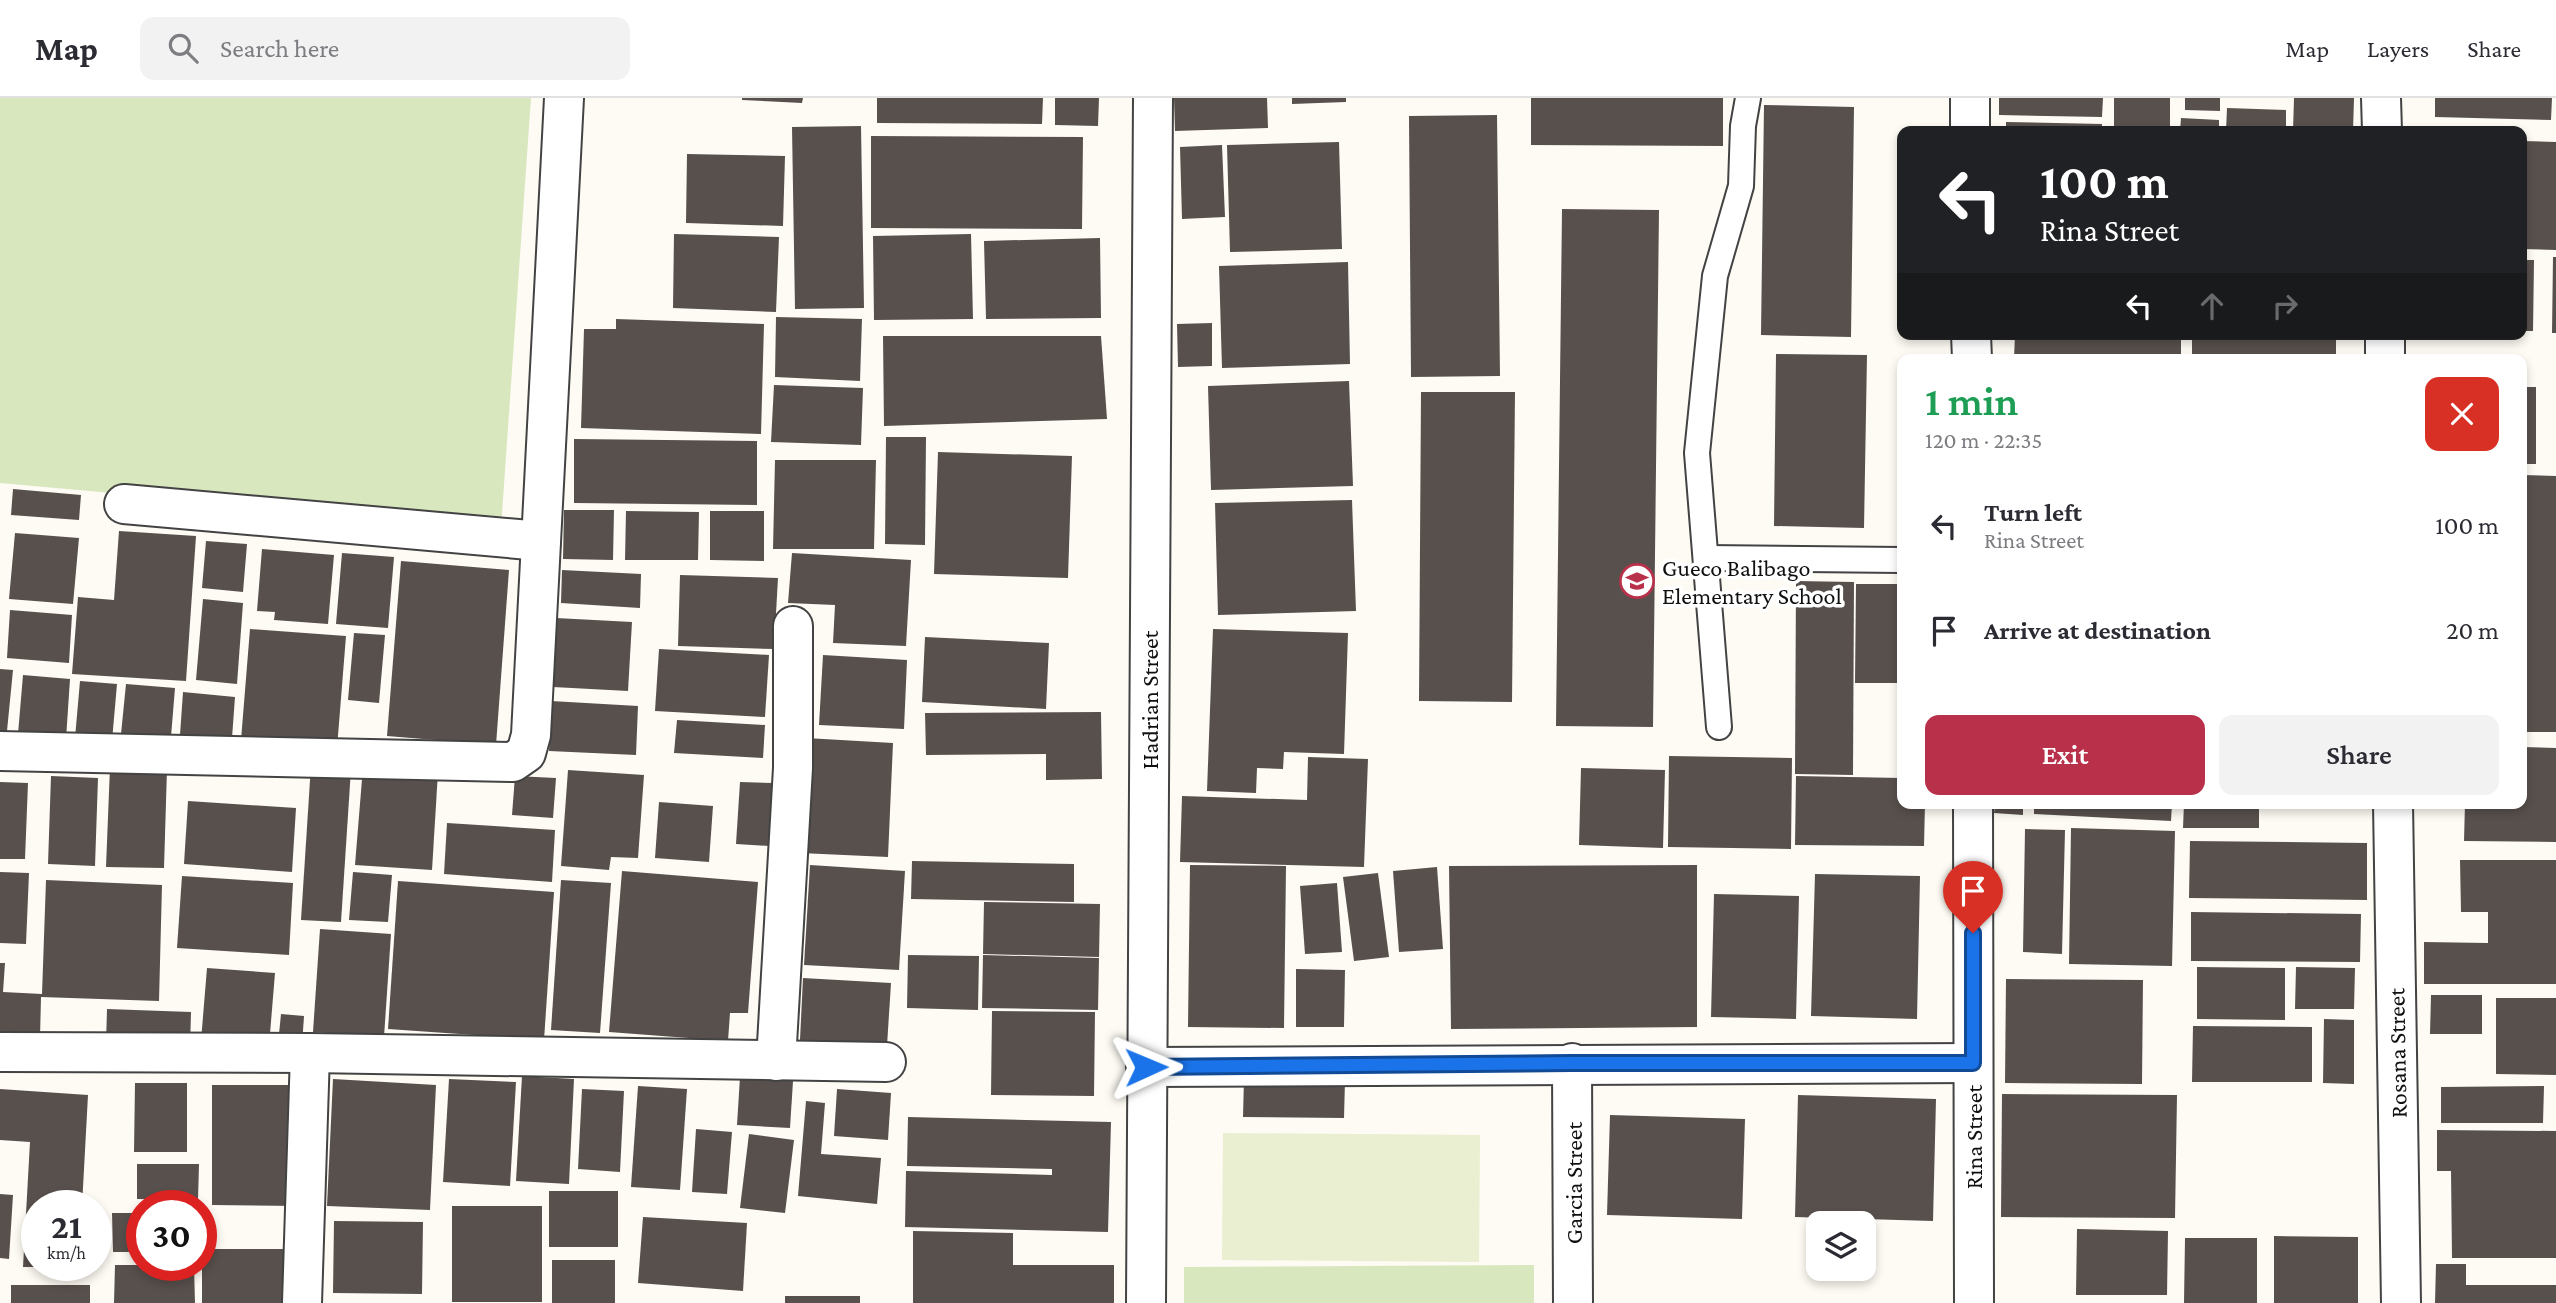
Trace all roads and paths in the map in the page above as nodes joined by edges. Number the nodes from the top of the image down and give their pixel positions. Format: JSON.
{"nodes":[{"id":1,"x":564,"y":98,"type":"edge"},
{"id":2,"x":1153,"y":98,"type":"edge"},
{"id":3,"x":1748,"y":98,"type":"edge"},
{"id":4,"x":1970,"y":98,"type":"edge"},
{"id":5,"x":2381,"y":98,"type":"edge"},
{"id":6,"x":1970,"y":126,"type":"edge"},
{"id":7,"x":2382,"y":126,"type":"edge"},
{"id":8,"x":124,"y":504,"type":"dead end"},
{"id":9,"x":541,"y":541,"type":"junction"},
{"id":10,"x":1706,"y":558,"type":"junction"},
{"id":11,"x":1897,"y":560,"type":"edge"},
{"id":12,"x":793,"y":626,"type":"dead end"},
{"id":13,"x":1719,"y":727,"type":"dead end"},
{"id":14,"x":0,"y":751,"type":"edge"},
{"id":15,"x":1973,"y":809,"type":"edge"},
{"id":16,"x":2393,"y":809,"type":"edge"},
{"id":17,"x":0,"y":1052,"type":"edge"},
{"id":18,"x":310,"y":1053,"type":"junction"},
{"id":19,"x":776,"y":1060,"type":"junction"},
{"id":20,"x":886,"y":1062,"type":"dead end"},
{"id":21,"x":1572,"y":1063,"type":"junction"},
{"id":22,"x":1973,"y":1063,"type":"junction"},
{"id":23,"x":1146,"y":1067,"type":"junction"},
{"id":24,"x":302,"y":1303,"type":"edge"},
{"id":25,"x":1146,"y":1303,"type":"edge"},
{"id":26,"x":1573,"y":1303,"type":"edge"},
{"id":27,"x":1974,"y":1303,"type":"edge"},
{"id":28,"x":2401,"y":1303,"type":"edge"}],
"edges":[{"from":1,"to":9,"type":"street"},
{"from":2,"to":23,"type":"street","name":"Hadrian Street"},
{"from":3,"to":10,"type":"lane"},
{"from":4,"to":6,"type":"street"},
{"from":5,"to":7,"type":"street"},
{"from":8,"to":9,"type":"street"},
{"from":9,"to":14,"type":"street"},
{"from":10,"to":11,"type":"lane"},
{"from":10,"to":13,"type":"lane"},
{"from":12,"to":19,"type":"street"},
{"from":15,"to":22,"type":"street","name":"Rina Street"},
{"from":16,"to":28,"type":"street","name":"Rosana Street"},
{"from":17,"to":18,"type":"street"},
{"from":18,"to":19,"type":"street"},
{"from":18,"to":24,"type":"street"},
{"from":19,"to":20,"type":"street"},
{"from":21,"to":22,"type":"street"},
{"from":21,"to":23,"type":"street"},
{"from":21,"to":26,"type":"street","name":"Garcia Street"},
{"from":22,"to":27,"type":"street","name":"Rina Street"},
{"from":23,"to":25,"type":"street","name":"Hadrian Street"}]}
